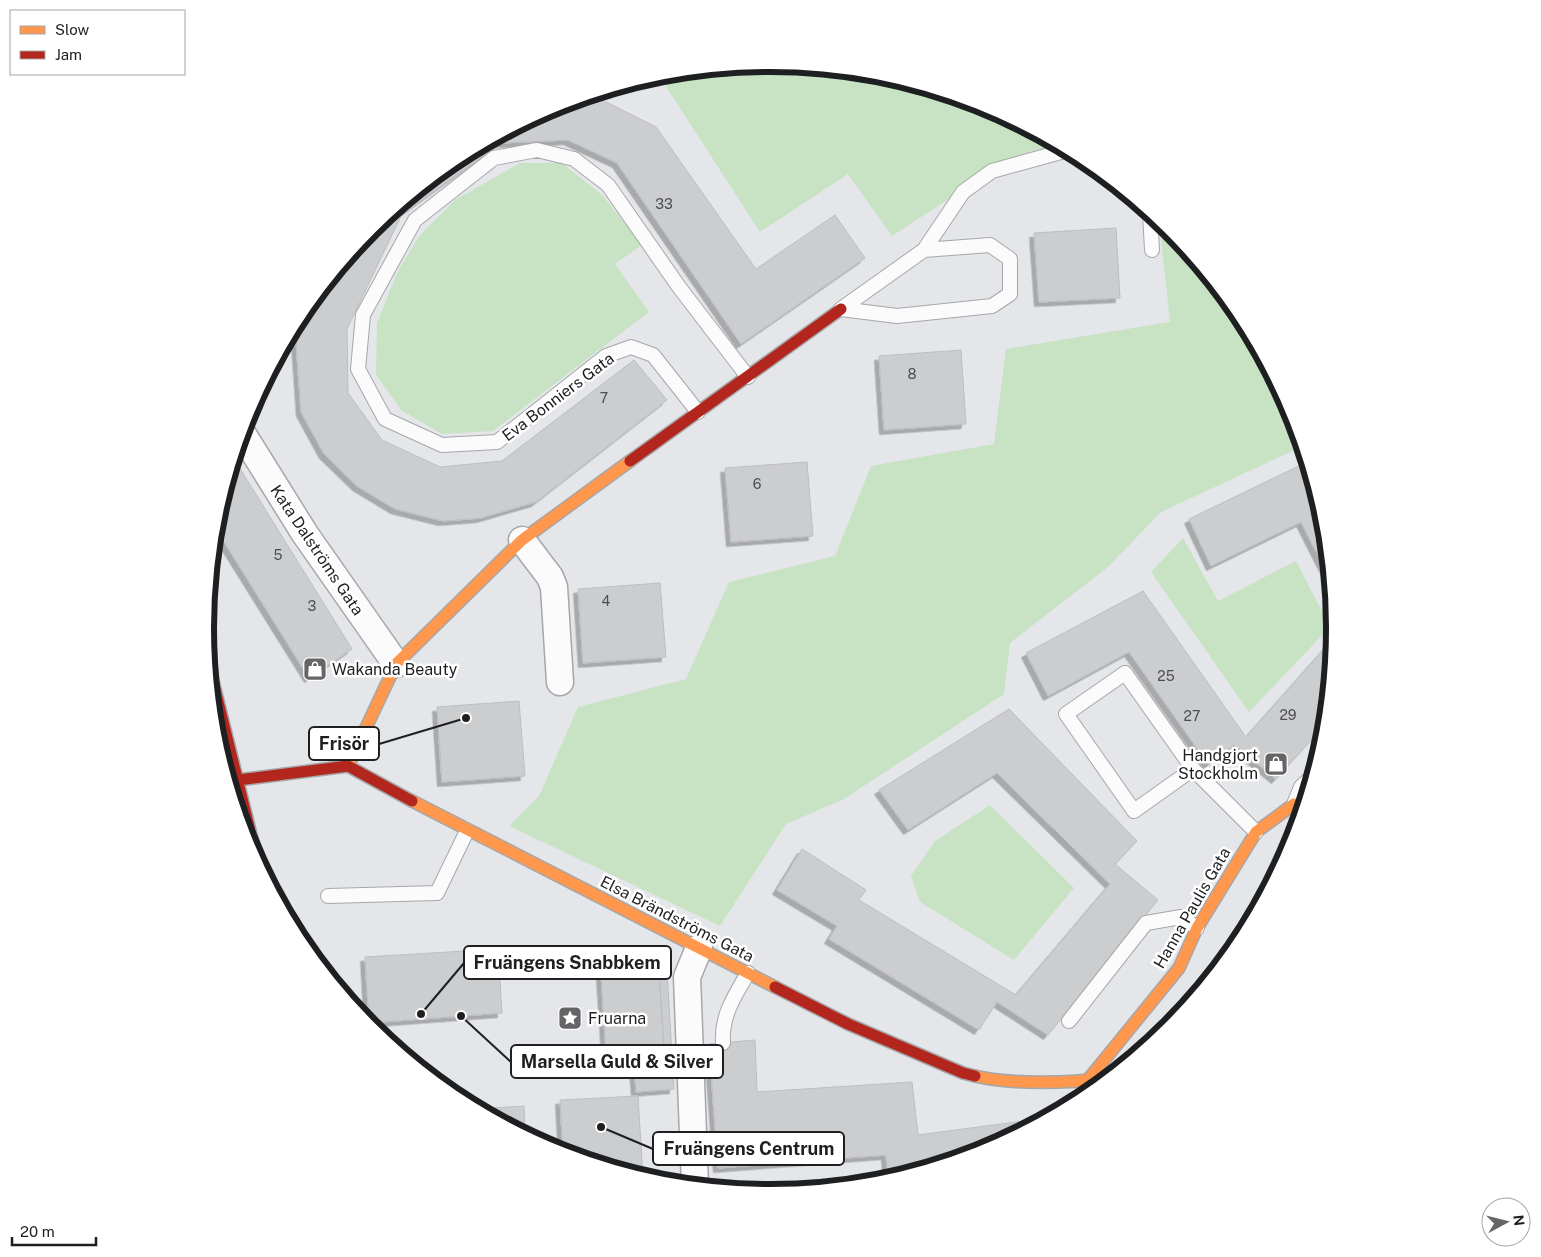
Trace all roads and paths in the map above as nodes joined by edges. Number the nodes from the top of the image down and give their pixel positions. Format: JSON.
{"nodes":[{"id":1,"x":1058,"y":153,"type":"edge"},
{"id":2,"x":1151,"y":223,"type":"edge"},
{"id":3,"x":924,"y":250,"type":"junction"},
{"id":4,"x":1152,"y":250,"type":"dead end"},
{"id":5,"x":842,"y":309,"type":"junction"},
{"id":6,"x":748,"y":377,"type":"junction"},
{"id":7,"x":698,"y":412,"type":"junction"},
{"id":8,"x":247,"y":441,"type":"edge"},
{"id":9,"x":522,"y":540,"type":"junction"},
{"id":10,"x":396,"y":664,"type":"junction"},
{"id":11,"x":560,"y":682,"type":"dead end"},
{"id":12,"x":348,"y":766,"type":"junction"},
{"id":13,"x":232,"y":767,"type":"edge"},
{"id":14,"x":1193,"y":769,"type":"junction"},
{"id":15,"x":236,"y":780,"type":"edge"},
{"id":16,"x":1304,"y":784,"type":"edge"},
{"id":17,"x":240,"y":796,"type":"edge"},
{"id":18,"x":1300,"y":799,"type":"edge"},
{"id":19,"x":1298,"y":805,"type":"edge"},
{"id":20,"x":467,"y":831,"type":"junction"},
{"id":21,"x":1256,"y":832,"type":"junction"},
{"id":22,"x":328,"y":896,"type":"dead end"},
{"id":23,"x":1197,"y":928,"type":"junction"},
{"id":24,"x":699,"y":948,"type":"junction"},
{"id":25,"x":748,"y":973,"type":"junction"},
{"id":26,"x":1069,"y":1021,"type":"dead end"},
{"id":27,"x":723,"y":1043,"type":"dead end"},
{"id":28,"x":1095,"y":1080,"type":"edge"},
{"id":29,"x":1087,"y":1081,"type":"junction"},
{"id":30,"x":695,"y":1179,"type":"edge"}],
"edges":[{"from":1,"to":3,"type":"lane"},
{"from":2,"to":4,"type":"lane"},
{"from":3,"to":5,"type":"lane"},
{"from":3,"to":5,"type":"lane"},
{"from":5,"to":6,"type":"street"},
{"from":6,"to":7,"type":"street"},
{"from":6,"to":7,"type":"lane","name":"Eva Bonniers Gata"},
{"from":7,"to":9,"type":"street"},
{"from":8,"to":10,"type":"street","name":"Kata Dalströms Gata"},
{"from":9,"to":10,"type":"street"},
{"from":9,"to":11,"type":"street"},
{"from":10,"to":12,"type":"street"},
{"from":12,"to":17,"type":"street"},
{"from":12,"to":20,"type":"street","name":"Elsa Brändströms Gata"},
{"from":13,"to":15,"type":"street"},
{"from":14,"to":14,"type":"lane"},
{"from":14,"to":21,"type":"lane"},
{"from":16,"to":18,"type":"lane"},
{"from":19,"to":21,"type":"street","name":"Hanna Paulis Gata"},
{"from":20,"to":22,"type":"lane"},
{"from":20,"to":24,"type":"street","name":"Elsa Brändströms Gata"},
{"from":21,"to":23,"type":"street","name":"Hanna Paulis Gata"},
{"from":23,"to":26,"type":"lane"},
{"from":23,"to":29,"type":"street","name":"Hanna Paulis Gata"},
{"from":24,"to":25,"type":"street","name":"Elsa Brändströms Gata"},
{"from":24,"to":30,"type":"street"},
{"from":25,"to":27,"type":"lane"},
{"from":25,"to":29,"type":"street","name":"Elsa Brändströms Gata"},
{"from":28,"to":29,"type":"street","name":"Elsa Brändströms Gata"}]}
